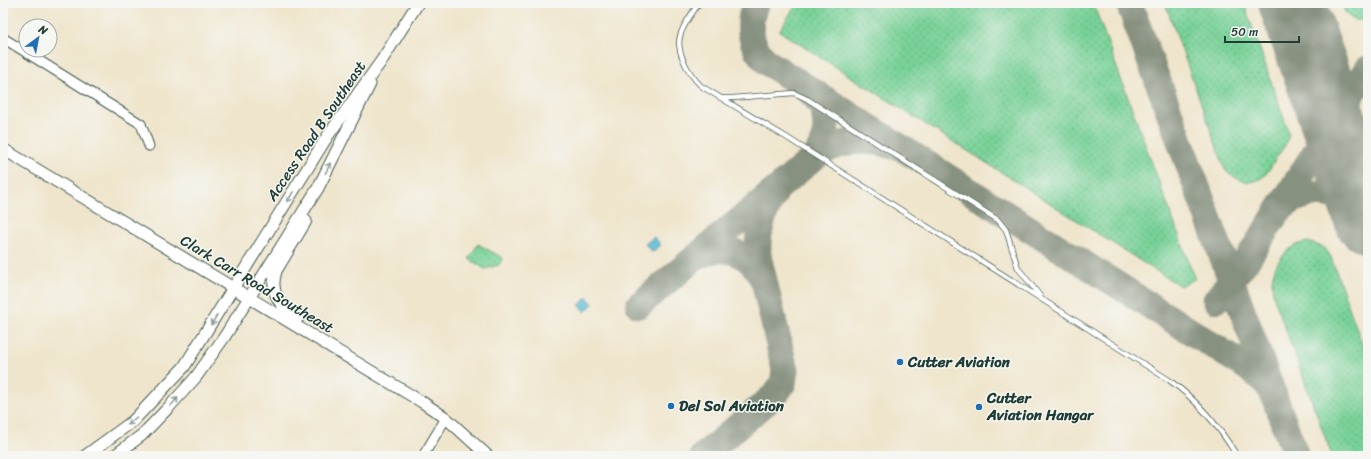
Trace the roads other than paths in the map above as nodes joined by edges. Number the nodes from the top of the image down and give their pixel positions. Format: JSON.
{"nodes":[{"id":1,"x":418,"y":3,"type":"edge"},
{"id":2,"x":699,"y":3,"type":"edge"},
{"id":3,"x":3,"y":38,"type":"edge"},
{"id":4,"x":382,"y":60,"type":"junction"},
{"id":5,"x":718,"y":96,"type":"junction"},
{"id":6,"x":149,"y":146,"type":"dead end"},
{"id":7,"x":3,"y":149,"type":"edge"},
{"id":8,"x":318,"y":188,"type":"junction"},
{"id":9,"x":234,"y":287,"type":"junction"},
{"id":10,"x":250,"y":297,"type":"junction"},
{"id":11,"x":1053,"y":307,"type":"junction"},
{"id":12,"x":342,"y":352,"type":"junction"},
{"id":13,"x":446,"y":418,"type":"junction"},
{"id":14,"x":85,"y":456,"type":"edge"},
{"id":15,"x":114,"y":456,"type":"edge"},
{"id":16,"x":422,"y":456,"type":"edge"},
{"id":17,"x":488,"y":456,"type":"edge"},
{"id":18,"x":1237,"y":456,"type":"edge"}],
"edges":[{"from":1,"to":4,"type":"street"},
{"from":2,"to":5,"type":"lane"},
{"from":3,"to":6,"type":"street"},
{"from":8,"to":4,"type":"street","name":"Access Road B Southeast","one_way":true},
{"from":4,"to":9,"type":"street","name":"Access Road B Southeast","one_way":true},
{"from":5,"to":11,"type":"lane"},
{"from":5,"to":11,"type":"lane"},
{"from":7,"to":9,"type":"street","name":"Clark Carr Road Southeast"},
{"from":8,"to":10,"type":"street","name":"Access Road B Southeast"},
{"from":8,"to":12,"type":"street"},
{"from":9,"to":10,"type":"street","name":"Clark Carr Road Southeast"},
{"from":9,"to":14,"type":"street","name":"Access Road B Southeast","one_way":true},
{"from":10,"to":12,"type":"street","name":"Clark Carr Road Southeast"},
{"from":15,"to":10,"type":"street","name":"Access Road B Southeast","one_way":true},
{"from":11,"to":18,"type":"lane"},
{"from":12,"to":13,"type":"street","name":"Clark Carr Road Southeast"},
{"from":13,"to":16,"type":"street"},
{"from":13,"to":17,"type":"street","name":"Clark Carr Road Southeast"}]}
